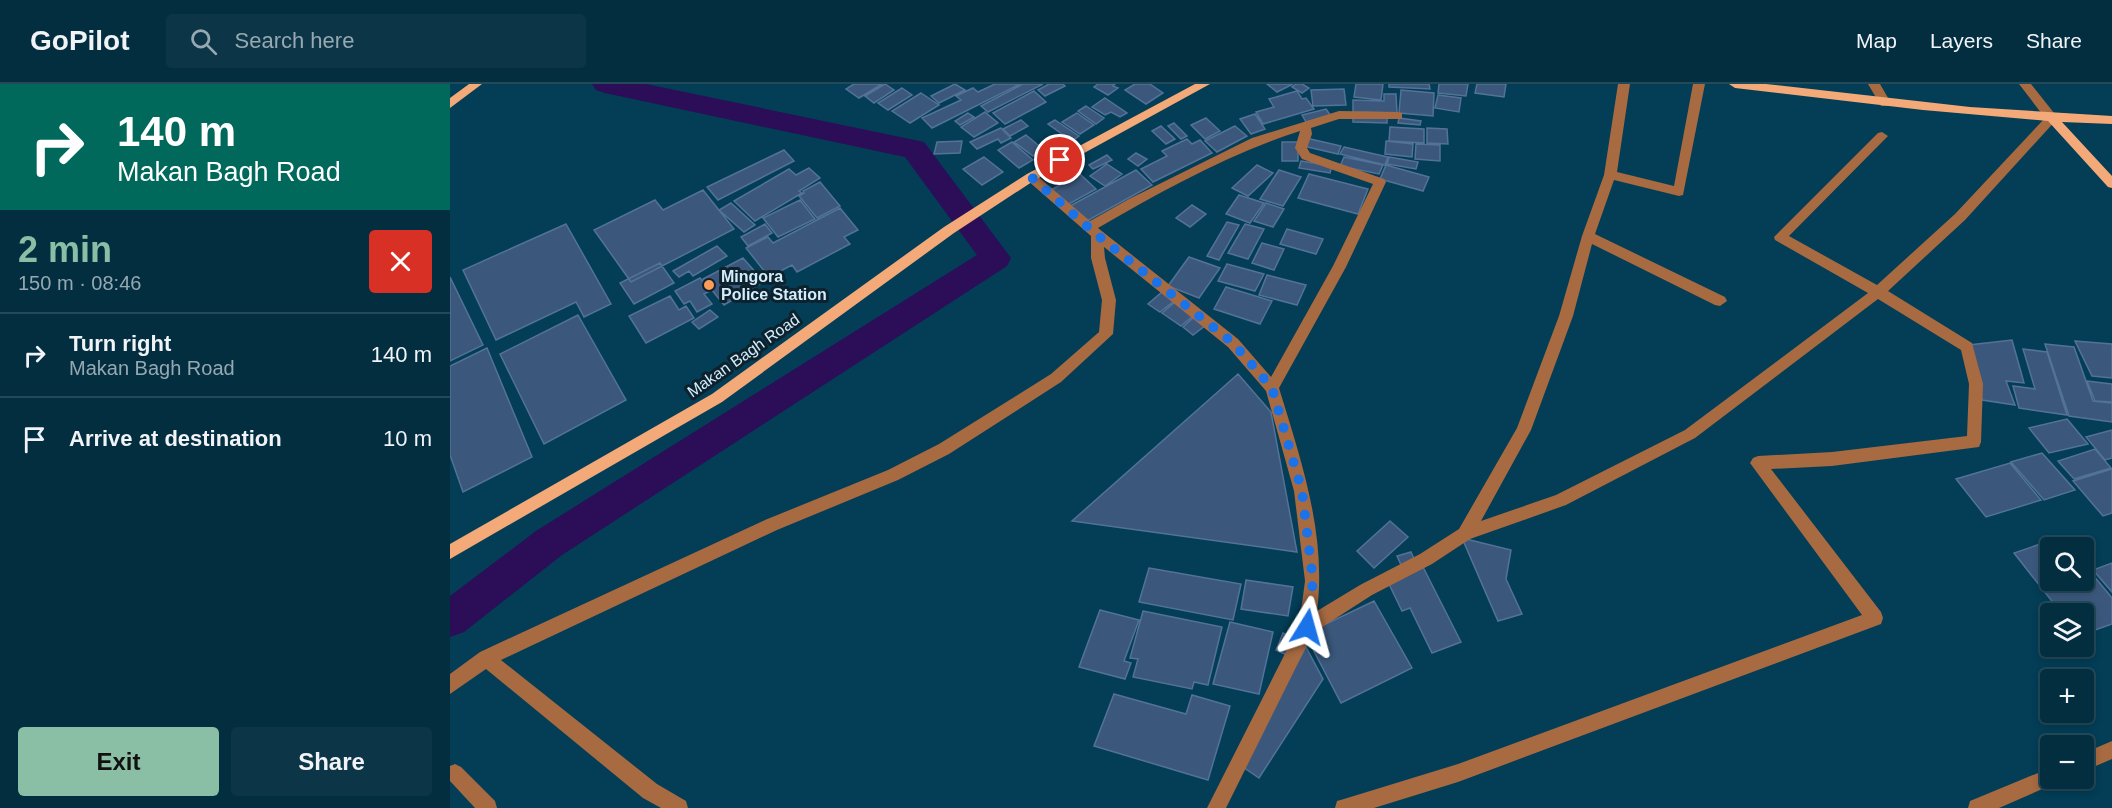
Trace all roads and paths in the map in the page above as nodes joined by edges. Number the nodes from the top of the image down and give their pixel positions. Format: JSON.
{"nodes":[{"id":1,"x":476,"y":84,"type":"edge"},
{"id":2,"x":1203,"y":84,"type":"edge"},
{"id":3,"x":1624,"y":84,"type":"edge"},
{"id":4,"x":1699,"y":84,"type":"edge"},
{"id":5,"x":1735,"y":84,"type":"edge"},
{"id":6,"x":1874,"y":84,"type":"edge"},
{"id":7,"x":2025,"y":84,"type":"edge"},
{"id":8,"x":1885,"y":102,"type":"junction"},
{"id":9,"x":452,"y":103,"type":"edge"},
{"id":10,"x":1398,"y":116,"type":"dead end"},
{"id":11,"x":2052,"y":118,"type":"junction"},
{"id":12,"x":2112,"y":120,"type":"edge"},
{"id":13,"x":1305,"y":126,"type":"junction"},
{"id":14,"x":1882,"y":136,"type":"dead end"},
{"id":15,"x":1610,"y":175,"type":"junction"},
{"id":16,"x":1031,"y":177,"type":"junction"},
{"id":17,"x":2112,"y":184,"type":"edge"},
{"id":18,"x":1093,"y":231,"type":"junction"},
{"id":19,"x":1588,"y":236,"type":"junction"},
{"id":20,"x":1878,"y":292,"type":"junction"},
{"id":21,"x":1720,"y":301,"type":"dead end"},
{"id":22,"x":1272,"y":388,"type":"junction"},
{"id":23,"x":1465,"y":534,"type":"junction"},
{"id":24,"x":450,"y":552,"type":"edge"},
{"id":25,"x":1307,"y":627,"type":"junction"},
{"id":26,"x":486,"y":658,"type":"junction"},
{"id":27,"x":450,"y":685,"type":"edge"},
{"id":28,"x":2112,"y":750,"type":"edge"},
{"id":29,"x":2094,"y":758,"type":"edge"},
{"id":30,"x":455,"y":773,"type":"dead end"},
{"id":31,"x":2040,"y":781,"type":"edge"},
{"id":32,"x":488,"y":808,"type":"edge"},
{"id":33,"x":679,"y":808,"type":"edge"},
{"id":34,"x":1216,"y":808,"type":"edge"},
{"id":35,"x":1344,"y":808,"type":"edge"},
{"id":36,"x":1977,"y":808,"type":"edge"}],
"edges":[{"from":1,"to":9,"type":"main road"},
{"from":2,"to":16,"type":"main road","name":"Makan Bagh Road"},
{"from":3,"to":15,"type":"street"},
{"from":4,"to":15,"type":"street"},
{"from":5,"to":8,"type":"main road"},
{"from":6,"to":8,"type":"street"},
{"from":7,"to":11,"type":"street"},
{"from":8,"to":11,"type":"main road"},
{"from":10,"to":13,"type":"street"},
{"from":11,"to":12,"type":"main road"},
{"from":11,"to":17,"type":"main road"},
{"from":11,"to":20,"type":"street"},
{"from":13,"to":18,"type":"street"},
{"from":13,"to":22,"type":"street"},
{"from":14,"to":20,"type":"street"},
{"from":15,"to":19,"type":"street"},
{"from":16,"to":18,"type":"street"},
{"from":16,"to":24,"type":"main road","name":"Makan Bagh Road"},
{"from":18,"to":22,"type":"street"},
{"from":18,"to":26,"type":"street"},
{"from":19,"to":21,"type":"street"},
{"from":19,"to":23,"type":"street"},
{"from":20,"to":23,"type":"street"},
{"from":20,"to":35,"type":"street"},
{"from":22,"to":25,"type":"street"},
{"from":23,"to":25,"type":"street"},
{"from":25,"to":34,"type":"street"},
{"from":26,"to":27,"type":"street"},
{"from":26,"to":33,"type":"street"},
{"from":28,"to":29,"type":"street"},
{"from":30,"to":32,"type":"street"},
{"from":31,"to":36,"type":"street"}]}
